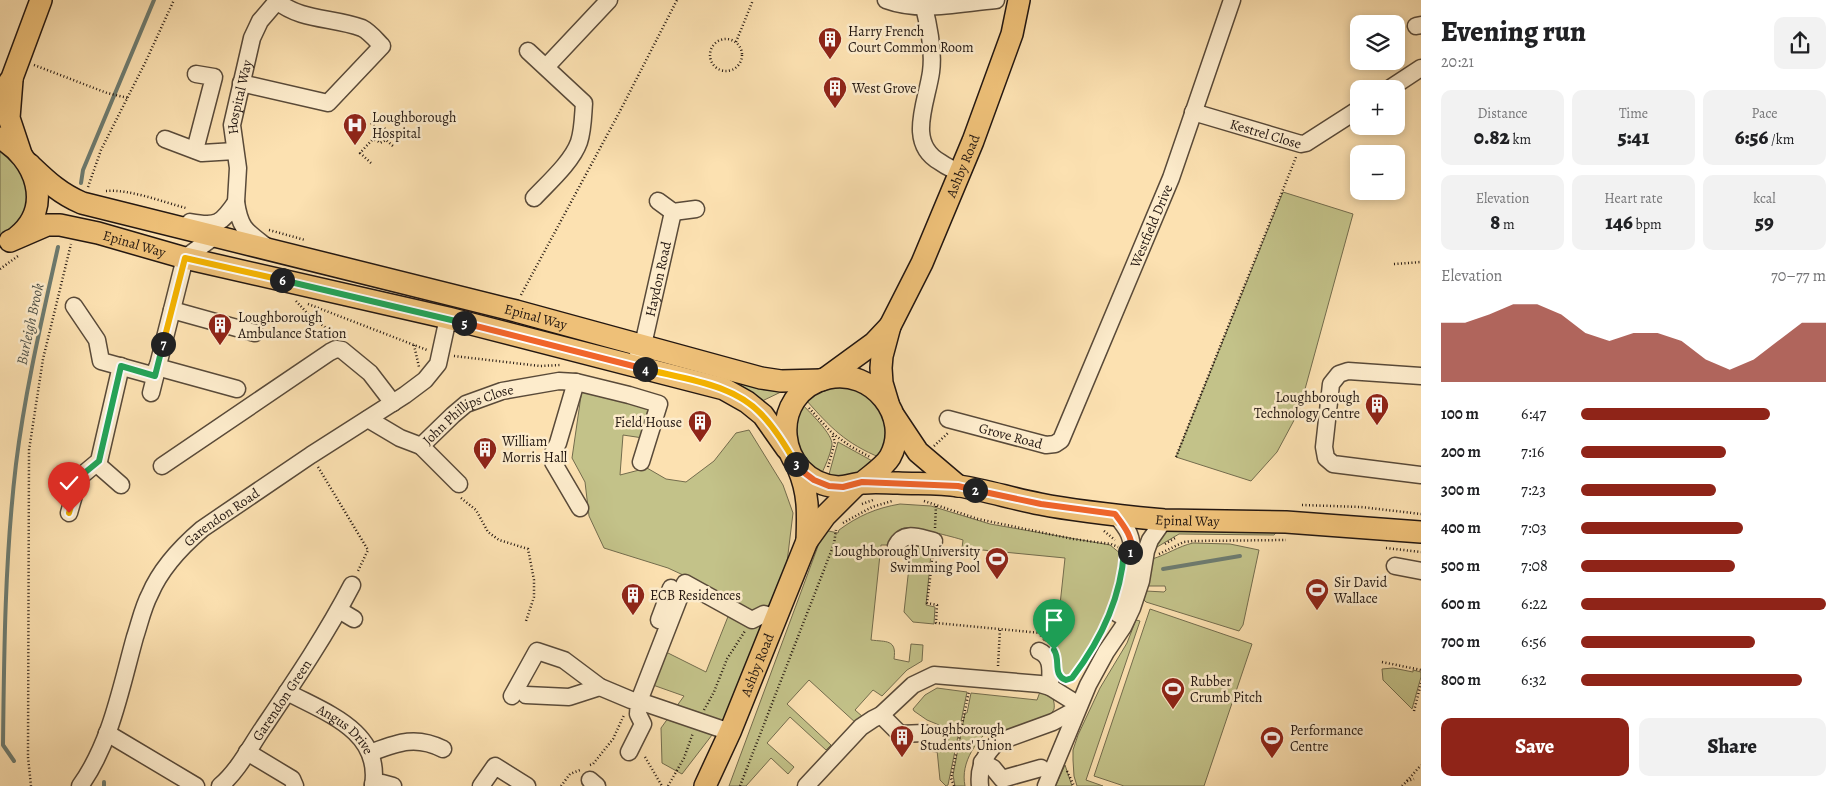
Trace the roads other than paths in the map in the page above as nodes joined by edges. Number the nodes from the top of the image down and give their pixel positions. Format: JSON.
{"nodes":[{"id":1,"x":41,"y":0,"type":"edge"},
{"id":2,"x":277,"y":0,"type":"edge"},
{"id":3,"x":609,"y":0,"type":"edge"},
{"id":4,"x":886,"y":0,"type":"edge"},
{"id":5,"x":996,"y":0,"type":"edge"},
{"id":6,"x":1018,"y":0,"type":"edge"},
{"id":7,"x":1232,"y":0,"type":"edge"},
{"id":8,"x":924,"y":7,"type":"junction"},
{"id":9,"x":528,"y":51,"type":"dead end"},
{"id":10,"x":546,"y":68,"type":"junction"},
{"id":11,"x":1421,"y":68,"type":"edge"},
{"id":12,"x":15,"y":69,"type":"junction"},
{"id":13,"x":196,"y":74,"type":"dead end"},
{"id":14,"x":1403,"y":80,"type":"edge"},
{"id":15,"x":241,"y":83,"type":"junction"},
{"id":16,"x":0,"y":96,"type":"edge"},
{"id":17,"x":1193,"y":112,"type":"junction"},
{"id":18,"x":1350,"y":115,"type":"edge"},
{"id":19,"x":0,"y":138,"type":"edge"},
{"id":20,"x":165,"y":139,"type":"dead end"},
{"id":21,"x":195,"y":150,"type":"junction"},
{"id":22,"x":235,"y":151,"type":"junction"},
{"id":23,"x":25,"y":159,"type":"junction"},
{"id":24,"x":961,"y":172,"type":"junction"},
{"id":25,"x":534,"y":198,"type":"dead end"},
{"id":26,"x":658,"y":201,"type":"dead end"},
{"id":27,"x":236,"y":202,"type":"junction"},
{"id":28,"x":696,"y":210,"type":"dead end"},
{"id":29,"x":673,"y":212,"type":"junction"},
{"id":30,"x":144,"y":219,"type":"junction"},
{"id":31,"x":214,"y":236,"type":"junction"},
{"id":32,"x":3,"y":246,"type":"edge"},
{"id":33,"x":269,"y":249,"type":"junction"},
{"id":34,"x":185,"y":258,"type":"junction"},
{"id":35,"x":454,"y":294,"type":"junction"},
{"id":36,"x":74,"y":306,"type":"dead end"},
{"id":37,"x":172,"y":310,"type":"junction"},
{"id":38,"x":448,"y":318,"type":"junction"},
{"id":39,"x":890,"y":326,"type":"junction"},
{"id":40,"x":255,"y":333,"type":"dead end"},
{"id":41,"x":640,"y":345,"type":"junction"},
{"id":42,"x":121,"y":366,"type":"junction"},
{"id":43,"x":635,"y":367,"type":"junction"},
{"id":44,"x":156,"y":371,"type":"junction"},
{"id":45,"x":1421,"y":376,"type":"edge"},
{"id":46,"x":824,"y":379,"type":"junction"},
{"id":47,"x":576,"y":382,"type":"junction"},
{"id":48,"x":237,"y":389,"type":"dead end"},
{"id":49,"x":151,"y":393,"type":"dead end"},
{"id":50,"x":393,"y":403,"type":"junction"},
{"id":51,"x":890,"y":408,"type":"junction"},
{"id":52,"x":368,"y":419,"type":"junction"},
{"id":53,"x":948,"y":419,"type":"dead end"},
{"id":54,"x":1055,"y":444,"type":"joint"},
{"id":55,"x":421,"y":446,"type":"junction"},
{"id":56,"x":794,"y":460,"type":"junction"},
{"id":57,"x":641,"y":462,"type":"dead end"},
{"id":58,"x":97,"y":464,"type":"junction"},
{"id":59,"x":162,"y":466,"type":"dead end"},
{"id":60,"x":1421,"y":474,"type":"edge"},
{"id":61,"x":460,"y":484,"type":"road end"},
{"id":62,"x":121,"y":485,"type":"dead end"},
{"id":63,"x":958,"y":486,"type":"junction"},
{"id":64,"x":860,"y":491,"type":"junction"},
{"id":65,"x":580,"y":508,"type":"dead end"},
{"id":66,"x":69,"y":513,"type":"dead end"},
{"id":67,"x":1115,"y":514,"type":"junction"},
{"id":68,"x":1164,"y":520,"type":"junction"},
{"id":69,"x":1421,"y":532,"type":"edge"},
{"id":70,"x":807,"y":541,"type":"junction"},
{"id":71,"x":934,"y":541,"type":"road end"},
{"id":72,"x":896,"y":546,"type":"dead end"},
{"id":73,"x":1139,"y":553,"type":"junction"},
{"id":74,"x":1395,"y":566,"type":"dead end"},
{"id":75,"x":1421,"y":571,"type":"edge"},
{"id":76,"x":352,"y":586,"type":"road end"},
{"id":77,"x":671,"y":588,"type":"dead end"},
{"id":78,"x":339,"y":610,"type":"junction"},
{"id":79,"x":776,"y":618,"type":"junction"},
{"id":80,"x":354,"y":619,"type":"dead end"},
{"id":81,"x":1042,"y":647,"type":"road end"},
{"id":82,"x":1055,"y":683,"type":"junction"},
{"id":83,"x":600,"y":687,"type":"junction"},
{"id":84,"x":287,"y":692,"type":"junction"},
{"id":85,"x":635,"y":700,"type":"junction"},
{"id":86,"x":1078,"y":707,"type":"junction"},
{"id":87,"x":881,"y":715,"type":"junction"},
{"id":88,"x":730,"y":732,"type":"junction"},
{"id":89,"x":107,"y":733,"type":"junction"},
{"id":90,"x":436,"y":741,"type":"dead end"},
{"id":91,"x":936,"y":743,"type":"dead end"},
{"id":92,"x":247,"y":752,"type":"junction"},
{"id":93,"x":370,"y":753,"type":"junction"},
{"id":94,"x":637,"y":755,"type":"road end"},
{"id":95,"x":982,"y":762,"type":"junction"},
{"id":96,"x":1041,"y":768,"type":"junction"},
{"id":97,"x":373,"y":785,"type":"edge"},
{"id":98,"x":80,"y":786,"type":"edge"},
{"id":99,"x":196,"y":786,"type":"edge"},
{"id":100,"x":220,"y":786,"type":"edge"},
{"id":101,"x":295,"y":786,"type":"edge"},
{"id":102,"x":393,"y":786,"type":"edge"},
{"id":103,"x":481,"y":786,"type":"edge"},
{"id":104,"x":527,"y":786,"type":"edge"},
{"id":105,"x":705,"y":786,"type":"edge"},
{"id":106,"x":806,"y":786,"type":"edge"},
{"id":107,"x":980,"y":786,"type":"edge"},
{"id":108,"x":1038,"y":786,"type":"edge"},
{"id":109,"x":1046,"y":786,"type":"edge"}],
"edges":[{"from":1,"to":12,"type":"main road"},
{"from":2,"to":15,"type":"street","name":"Hospital Way"},
{"from":2,"to":15,"type":"street"},
{"from":3,"to":10,"type":"street"},
{"from":4,"to":8,"type":"street"},
{"from":5,"to":8,"type":"street"},
{"from":6,"to":24,"type":"main road","name":"Ashby Road"},
{"from":7,"to":17,"type":"street","name":"Westfield Drive"},
{"from":8,"to":24,"type":"street"},
{"from":9,"to":10,"type":"street"},
{"from":10,"to":25,"type":"street"},
{"from":11,"to":14,"type":"street"},
{"from":12,"to":16,"type":"main road"},
{"from":12,"to":23,"type":"main road"},
{"from":13,"to":21,"type":"street"},
{"from":15,"to":22,"type":"street","name":"Hospital Way"},
{"from":17,"to":18,"type":"street","name":"Kestrel Close"},
{"from":17,"to":54,"type":"street","name":"Westfield Drive"},
{"from":19,"to":23,"type":"main road","name":"Epinal Way"},
{"from":20,"to":21,"type":"street"},
{"from":21,"to":22,"type":"street"},
{"from":22,"to":27,"type":"street","name":"Hospital Way"},
{"from":23,"to":30,"type":"main road","name":"Epinal Way"},
{"from":23,"to":32,"type":"main road"},
{"from":24,"to":39,"type":"main road","name":"Ashby Road"},
{"from":26,"to":29,"type":"street"},
{"from":27,"to":30,"type":"street"},
{"from":27,"to":33,"type":"street","name":"Hospital Way"},
{"from":28,"to":29,"type":"street"},
{"from":29,"to":41,"type":"street","name":"Haydon Road"},
{"from":30,"to":31,"type":"main road","name":"Epinal Way"},
{"from":31,"to":33,"type":"main road","name":"Epinal Way"},
{"from":31,"to":34,"type":"street"},
{"from":32,"to":34,"type":"main road","name":"Epinal Way"},
{"from":33,"to":35,"type":"main road","name":"Epinal Way"},
{"from":34,"to":37,"type":"street"},
{"from":34,"to":38,"type":"main road","name":"Epinal Way"},
{"from":35,"to":38,"type":"main road"},
{"from":35,"to":41,"type":"main road","name":"Epinal Way"},
{"from":36,"to":42,"type":"street"},
{"from":37,"to":40,"type":"street"},
{"from":37,"to":44,"type":"street"},
{"from":38,"to":43,"type":"main road","name":"Epinal Way"},
{"from":38,"to":50,"type":"street","name":"Garendon Road"},
{"from":39,"to":46,"type":"main road","name":"Ashby Road"},
{"from":39,"to":51,"type":"main road","name":"Ashby Road"},
{"from":41,"to":43,"type":"street","name":"Haydon Road"},
{"from":41,"to":46,"type":"main road","name":"Epinal Way"},
{"from":42,"to":44,"type":"street"},
{"from":42,"to":58,"type":"street"},
{"from":43,"to":56,"type":"main road","name":"Epinal Way"},
{"from":44,"to":48,"type":"street"},
{"from":44,"to":49,"type":"street"},
{"from":45,"to":60,"type":"street"},
{"from":46,"to":51,"type":"main road"},
{"from":46,"to":56,"type":"main road"},
{"from":47,"to":55,"type":"street","name":"John Phillips Close"},
{"from":47,"to":57,"type":"street","name":"John Phillips Close"},
{"from":47,"to":65,"type":"street"},
{"from":50,"to":52,"type":"street","name":"Garendon Road"},
{"from":50,"to":59,"type":"street"},
{"from":51,"to":63,"type":"main road","name":"Epinal Way"},
{"from":51,"to":64,"type":"main road"},
{"from":52,"to":55,"type":"street","name":"John Phillips Close"},
{"from":52,"to":89,"type":"street","name":"Garendon Road"},
{"from":53,"to":54,"type":"street","name":"Grove Road"},
{"from":55,"to":61,"type":"street"},
{"from":56,"to":64,"type":"main road"},
{"from":56,"to":70,"type":"main road","name":"Ashby Road"},
{"from":58,"to":62,"type":"street"},
{"from":58,"to":66,"type":"street"},
{"from":63,"to":64,"type":"main road","name":"Epinal Way"},
{"from":63,"to":67,"type":"main road","name":"Epinal Way"},
{"from":64,"to":70,"type":"main road","name":"Ashby Road"},
{"from":67,"to":68,"type":"main road","name":"Epinal Way"},
{"from":67,"to":73,"type":"street"},
{"from":68,"to":69,"type":"main road","name":"Epinal Way"},
{"from":68,"to":73,"type":"street"},
{"from":70,"to":79,"type":"main road","name":"Ashby Road"},
{"from":71,"to":72,"type":"street"},
{"from":73,"to":86,"type":"street"},
{"from":74,"to":75,"type":"street"},
{"from":76,"to":78,"type":"street","name":"Garendon Green"},
{"from":77,"to":85,"type":"street"},
{"from":78,"to":80,"type":"street"},
{"from":78,"to":84,"type":"street","name":"Garendon Green"},
{"from":79,"to":85,"type":"street"},
{"from":79,"to":88,"type":"main road","name":"Ashby Road"},
{"from":81,"to":82,"type":"street"},
{"from":82,"to":86,"type":"street"},
{"from":82,"to":87,"type":"street"},
{"from":83,"to":83,"type":"street"},
{"from":83,"to":85,"type":"street"},
{"from":84,"to":92,"type":"street","name":"Garendon Green"},
{"from":84,"to":93,"type":"street","name":"Angus Drive"},
{"from":85,"to":88,"type":"street"},
{"from":85,"to":94,"type":"street"},
{"from":86,"to":95,"type":"street"},
{"from":86,"to":96,"type":"street"},
{"from":86,"to":109,"type":"street"},
{"from":87,"to":91,"type":"street"},
{"from":87,"to":106,"type":"street"},
{"from":88,"to":105,"type":"main road","name":"Ashby Road"},
{"from":89,"to":98,"type":"street","name":"Garendon Road"},
{"from":89,"to":99,"type":"street"},
{"from":90,"to":93,"type":"street"},
{"from":92,"to":100,"type":"street","name":"Garendon Green"},
{"from":92,"to":101,"type":"street"},
{"from":93,"to":97,"type":"street","name":"Angus Drive"},
{"from":95,"to":96,"type":"street"},
{"from":95,"to":107,"type":"street"},
{"from":96,"to":108,"type":"street"},
{"from":97,"to":102,"type":"street"},
{"from":103,"to":104,"type":"street"}]}
